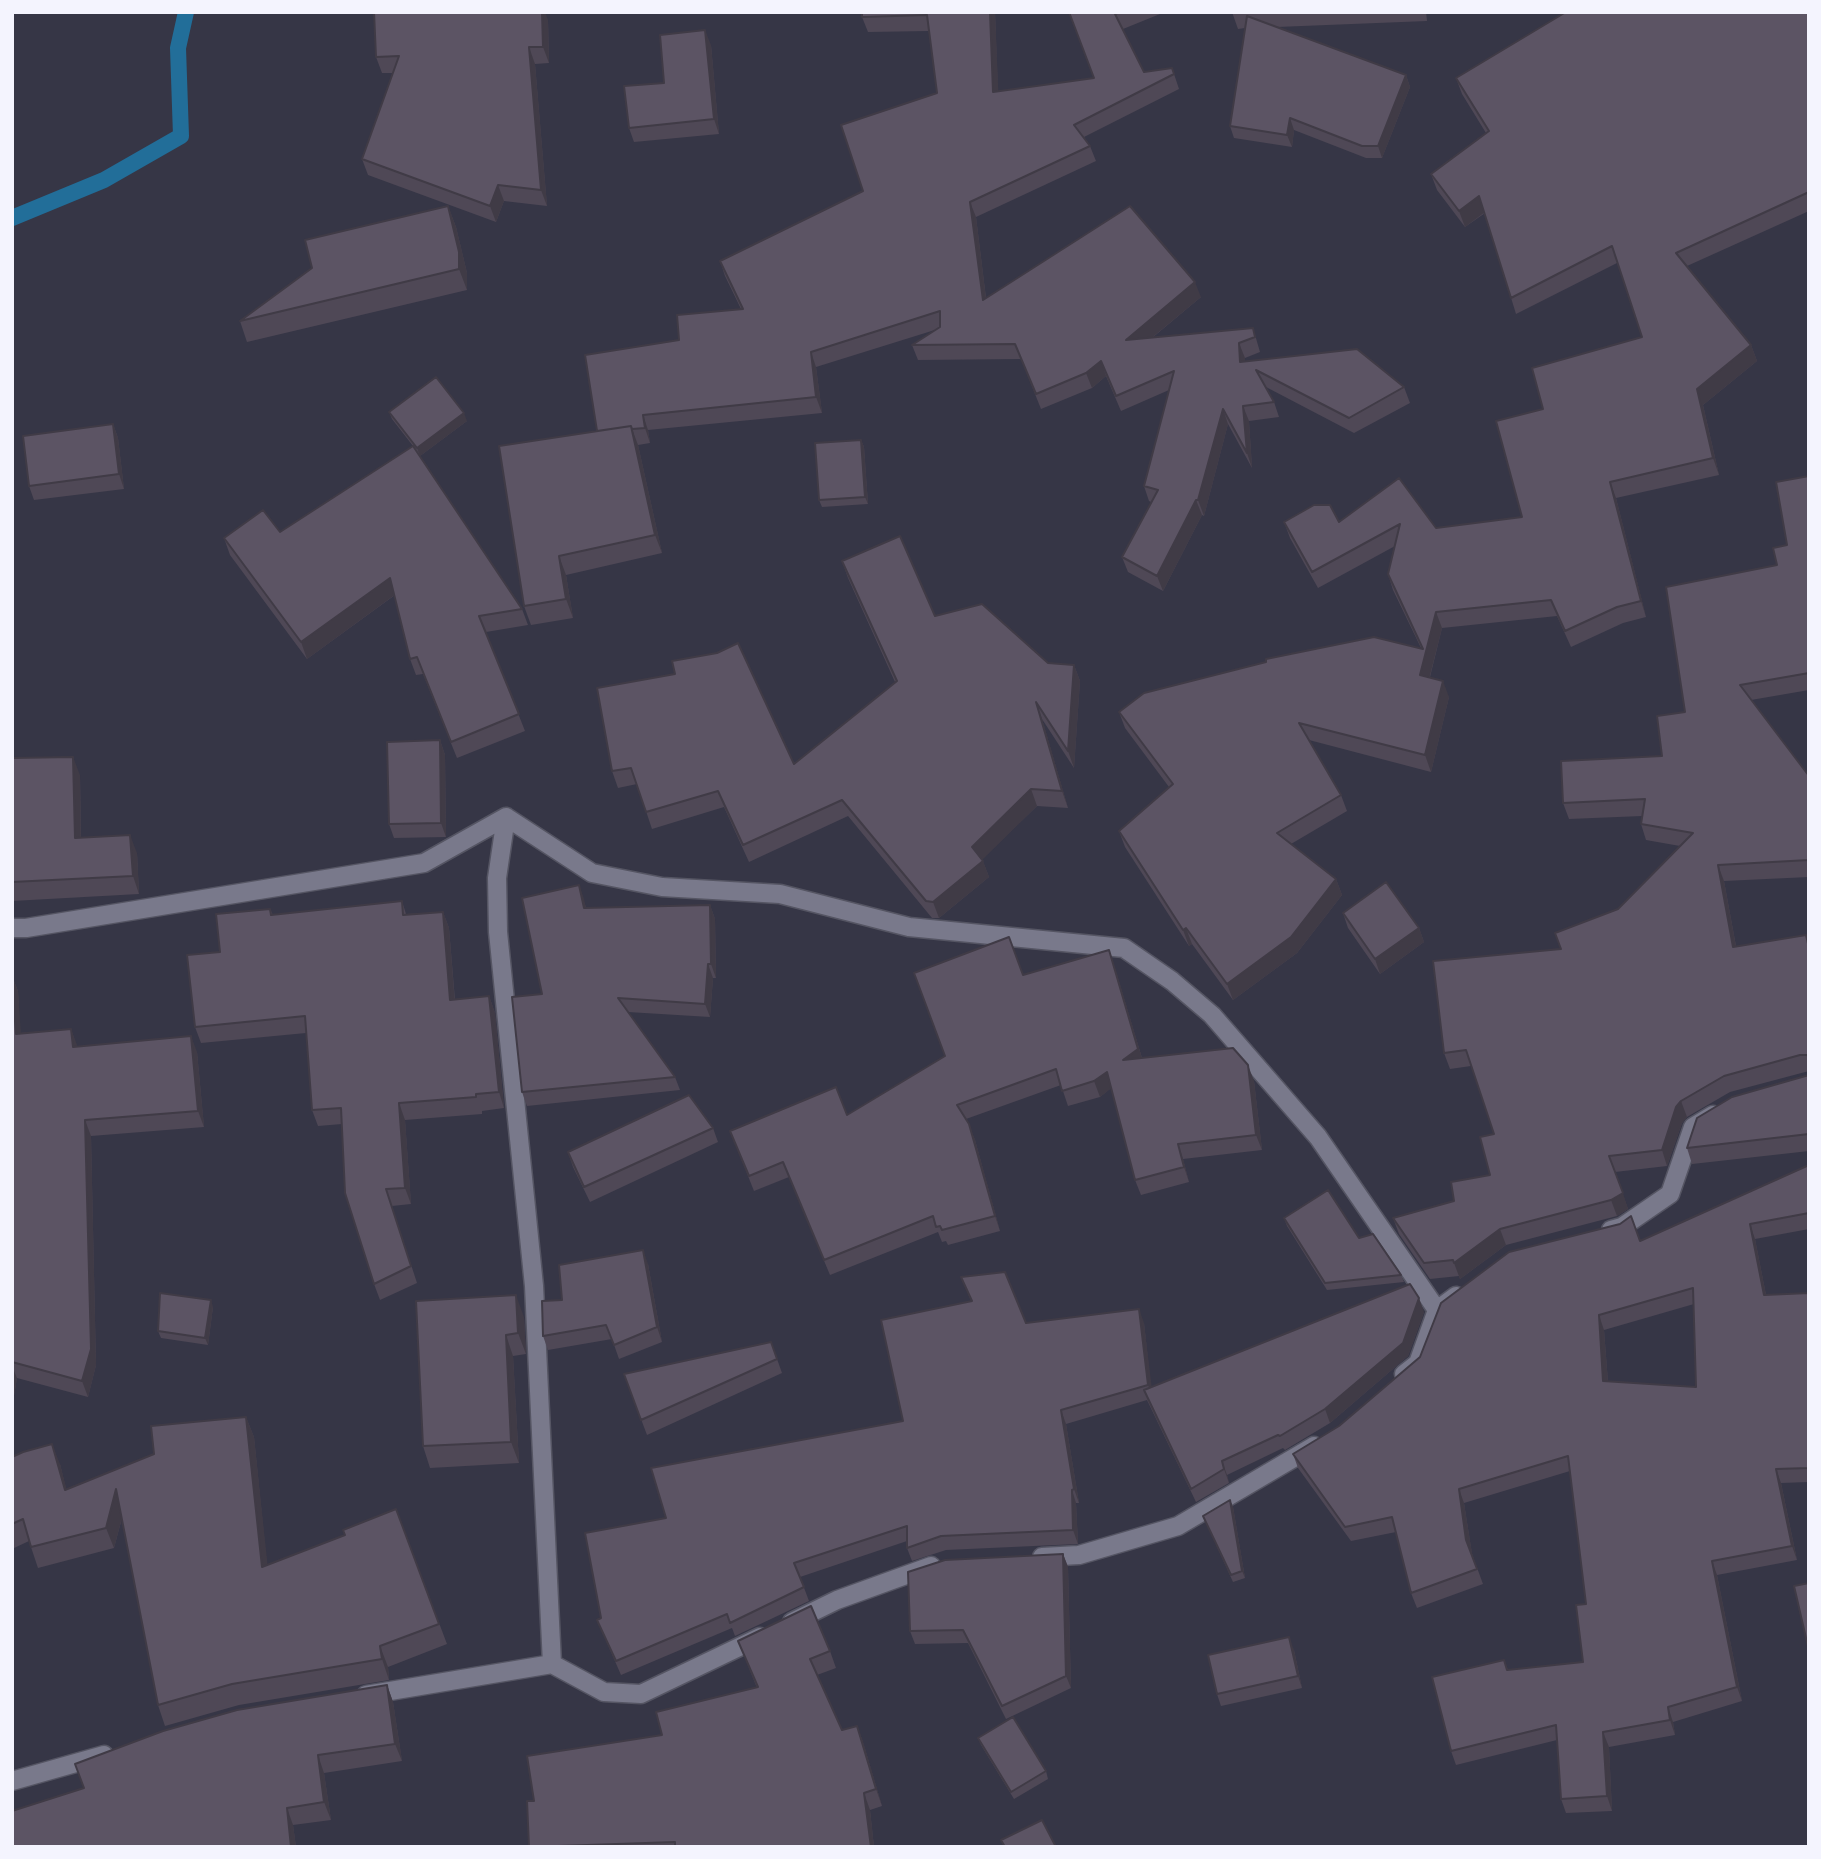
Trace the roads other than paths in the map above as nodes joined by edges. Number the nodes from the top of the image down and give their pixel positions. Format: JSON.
{"nodes":[{"id":1,"x":506,"y":817,"type":"junction"},
{"id":2,"x":12,"y":928,"type":"edge"},
{"id":3,"x":1723,"y":1109,"type":"edge"},
{"id":4,"x":1597,"y":1233,"type":"edge"},
{"id":5,"x":1468,"y":1287,"type":"edge"},
{"id":6,"x":1437,"y":1310,"type":"junction"},
{"id":7,"x":1388,"y":1389,"type":"edge"},
{"id":8,"x":1326,"y":1439,"type":"edge"},
{"id":9,"x":1026,"y":1558,"type":"edge"},
{"id":10,"x":947,"y":1561,"type":"edge"},
{"id":11,"x":552,"y":1664,"type":"junction"},
{"id":12,"x":349,"y":1698,"type":"edge"},
{"id":13,"x":120,"y":1751,"type":"edge"},
{"id":14,"x":12,"y":1781,"type":"edge"}],
"edges":[{"from":1,"to":2,"type":"street"},
{"from":1,"to":6,"type":"street"},
{"from":1,"to":11,"type":"street"},
{"from":3,"to":4,"type":"street"},
{"from":5,"to":6,"type":"street"},
{"from":6,"to":7,"type":"street"},
{"from":8,"to":9,"type":"street"},
{"from":10,"to":11,"type":"street"},
{"from":11,"to":12,"type":"street"},
{"from":13,"to":14,"type":"street"}]}
